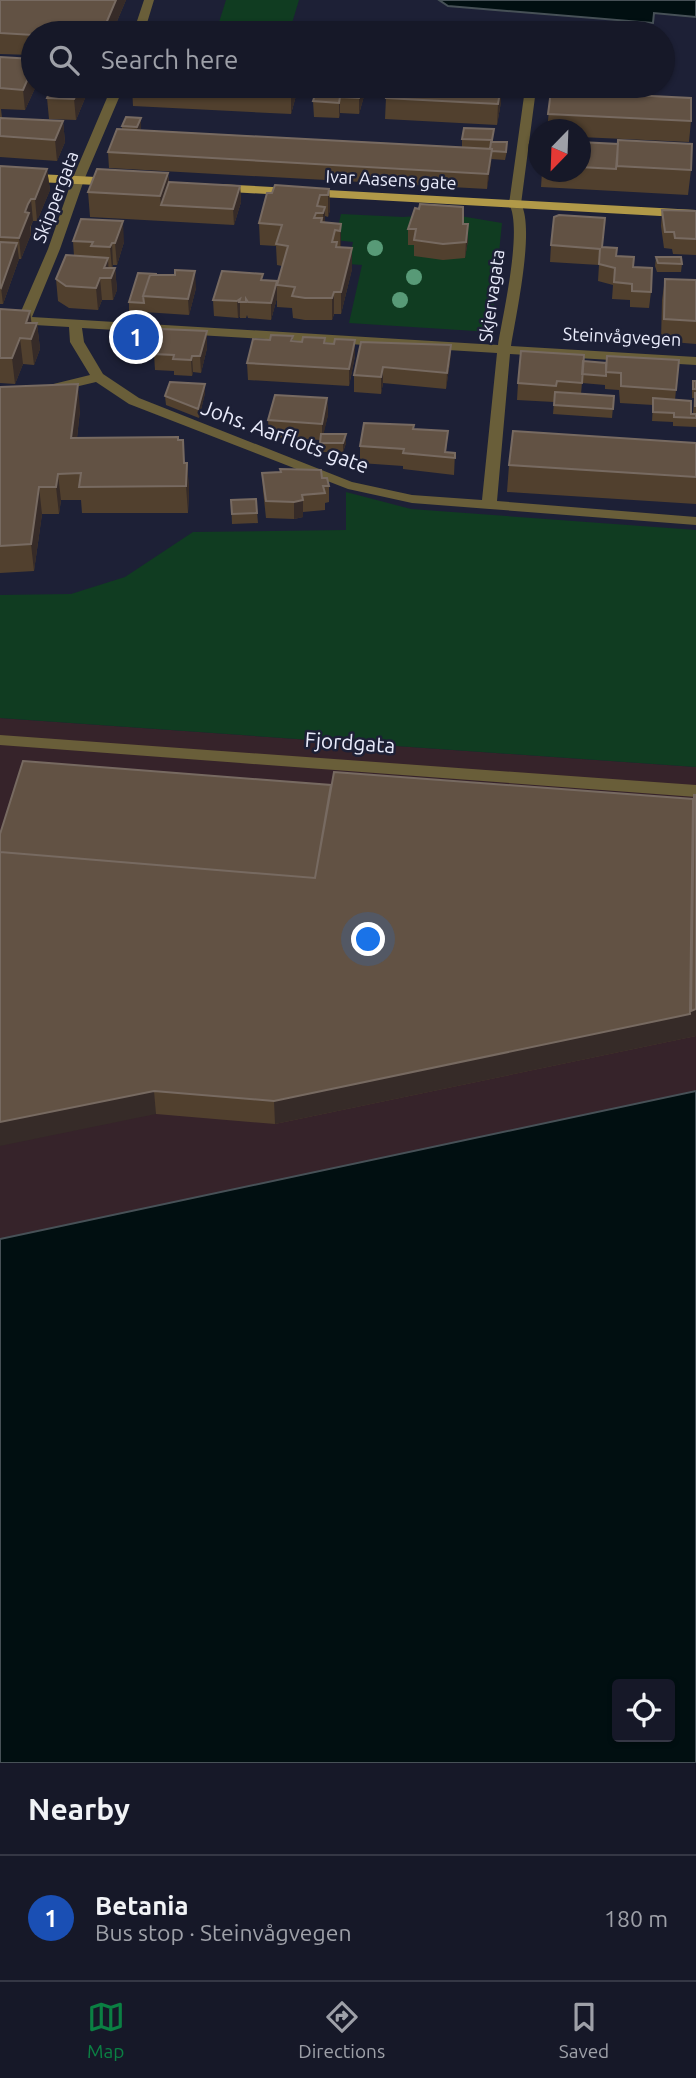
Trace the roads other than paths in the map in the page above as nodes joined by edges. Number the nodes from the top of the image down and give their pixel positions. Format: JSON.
{"nodes":[{"id":1,"x":149,"y":0,"type":"edge"},
{"id":2,"x":142,"y":21,"type":"edge"},
{"id":3,"x":113,"y":98,"type":"edge"},
{"id":4,"x":529,"y":98,"type":"edge"},
{"id":5,"x":0,"y":176,"type":"edge"},
{"id":6,"x":78,"y":180,"type":"junction"},
{"id":7,"x":129,"y":183,"type":"edge"},
{"id":8,"x":198,"y":187,"type":"edge"},
{"id":9,"x":515,"y":204,"type":"junction"},
{"id":10,"x":696,"y":214,"type":"edge"},
{"id":11,"x":0,"y":319,"type":"edge"},
{"id":12,"x":23,"y":320,"type":"junction"},
{"id":13,"x":75,"y":324,"type":"junction"},
{"id":14,"x":503,"y":353,"type":"junction"},
{"id":15,"x":696,"y":361,"type":"edge"},
{"id":16,"x":98,"y":377,"type":"junction"},
{"id":17,"x":0,"y":397,"type":"edge"},
{"id":18,"x":496,"y":435,"type":"junction"},
{"id":19,"x":514,"y":435,"type":"edge"},
{"id":20,"x":489,"y":506,"type":"junction"},
{"id":21,"x":696,"y":521,"type":"edge"},
{"id":22,"x":0,"y":740,"type":"edge"},
{"id":23,"x":696,"y":791,"type":"edge"}],
"edges":[{"from":1,"to":2,"type":"street"},
{"from":3,"to":6,"type":"street","name":"Skippergata"},
{"from":4,"to":9,"type":"street","name":"Skjervagata"},
{"from":5,"to":6,"type":"main road"},
{"from":6,"to":7,"type":"main road"},
{"from":6,"to":12,"type":"street","name":"Skippergata"},
{"from":8,"to":9,"type":"main road","name":"Ivar Aasens gate"},
{"from":9,"to":10,"type":"main road","name":"Ivar Aasens gate"},
{"from":9,"to":14,"type":"street","name":"Skjervagata"},
{"from":11,"to":12,"type":"street","name":"Steinvågvegen"},
{"from":12,"to":13,"type":"street","name":"Steinvågvegen"},
{"from":13,"to":14,"type":"street","name":"Steinvågvegen"},
{"from":13,"to":16,"type":"street","name":"Johs. Aarflots gate"},
{"from":14,"to":15,"type":"street","name":"Steinvågvegen"},
{"from":14,"to":18,"type":"street","name":"Skjervagata"},
{"from":16,"to":17,"type":"street"},
{"from":16,"to":20,"type":"street","name":"Johs. Aarflots gate"},
{"from":18,"to":19,"type":"street"},
{"from":18,"to":20,"type":"street","name":"Skjervagata"},
{"from":20,"to":21,"type":"street","name":"Johs. Aarflots gate"},
{"from":22,"to":23,"type":"street","name":"Fjordgata"}]}
